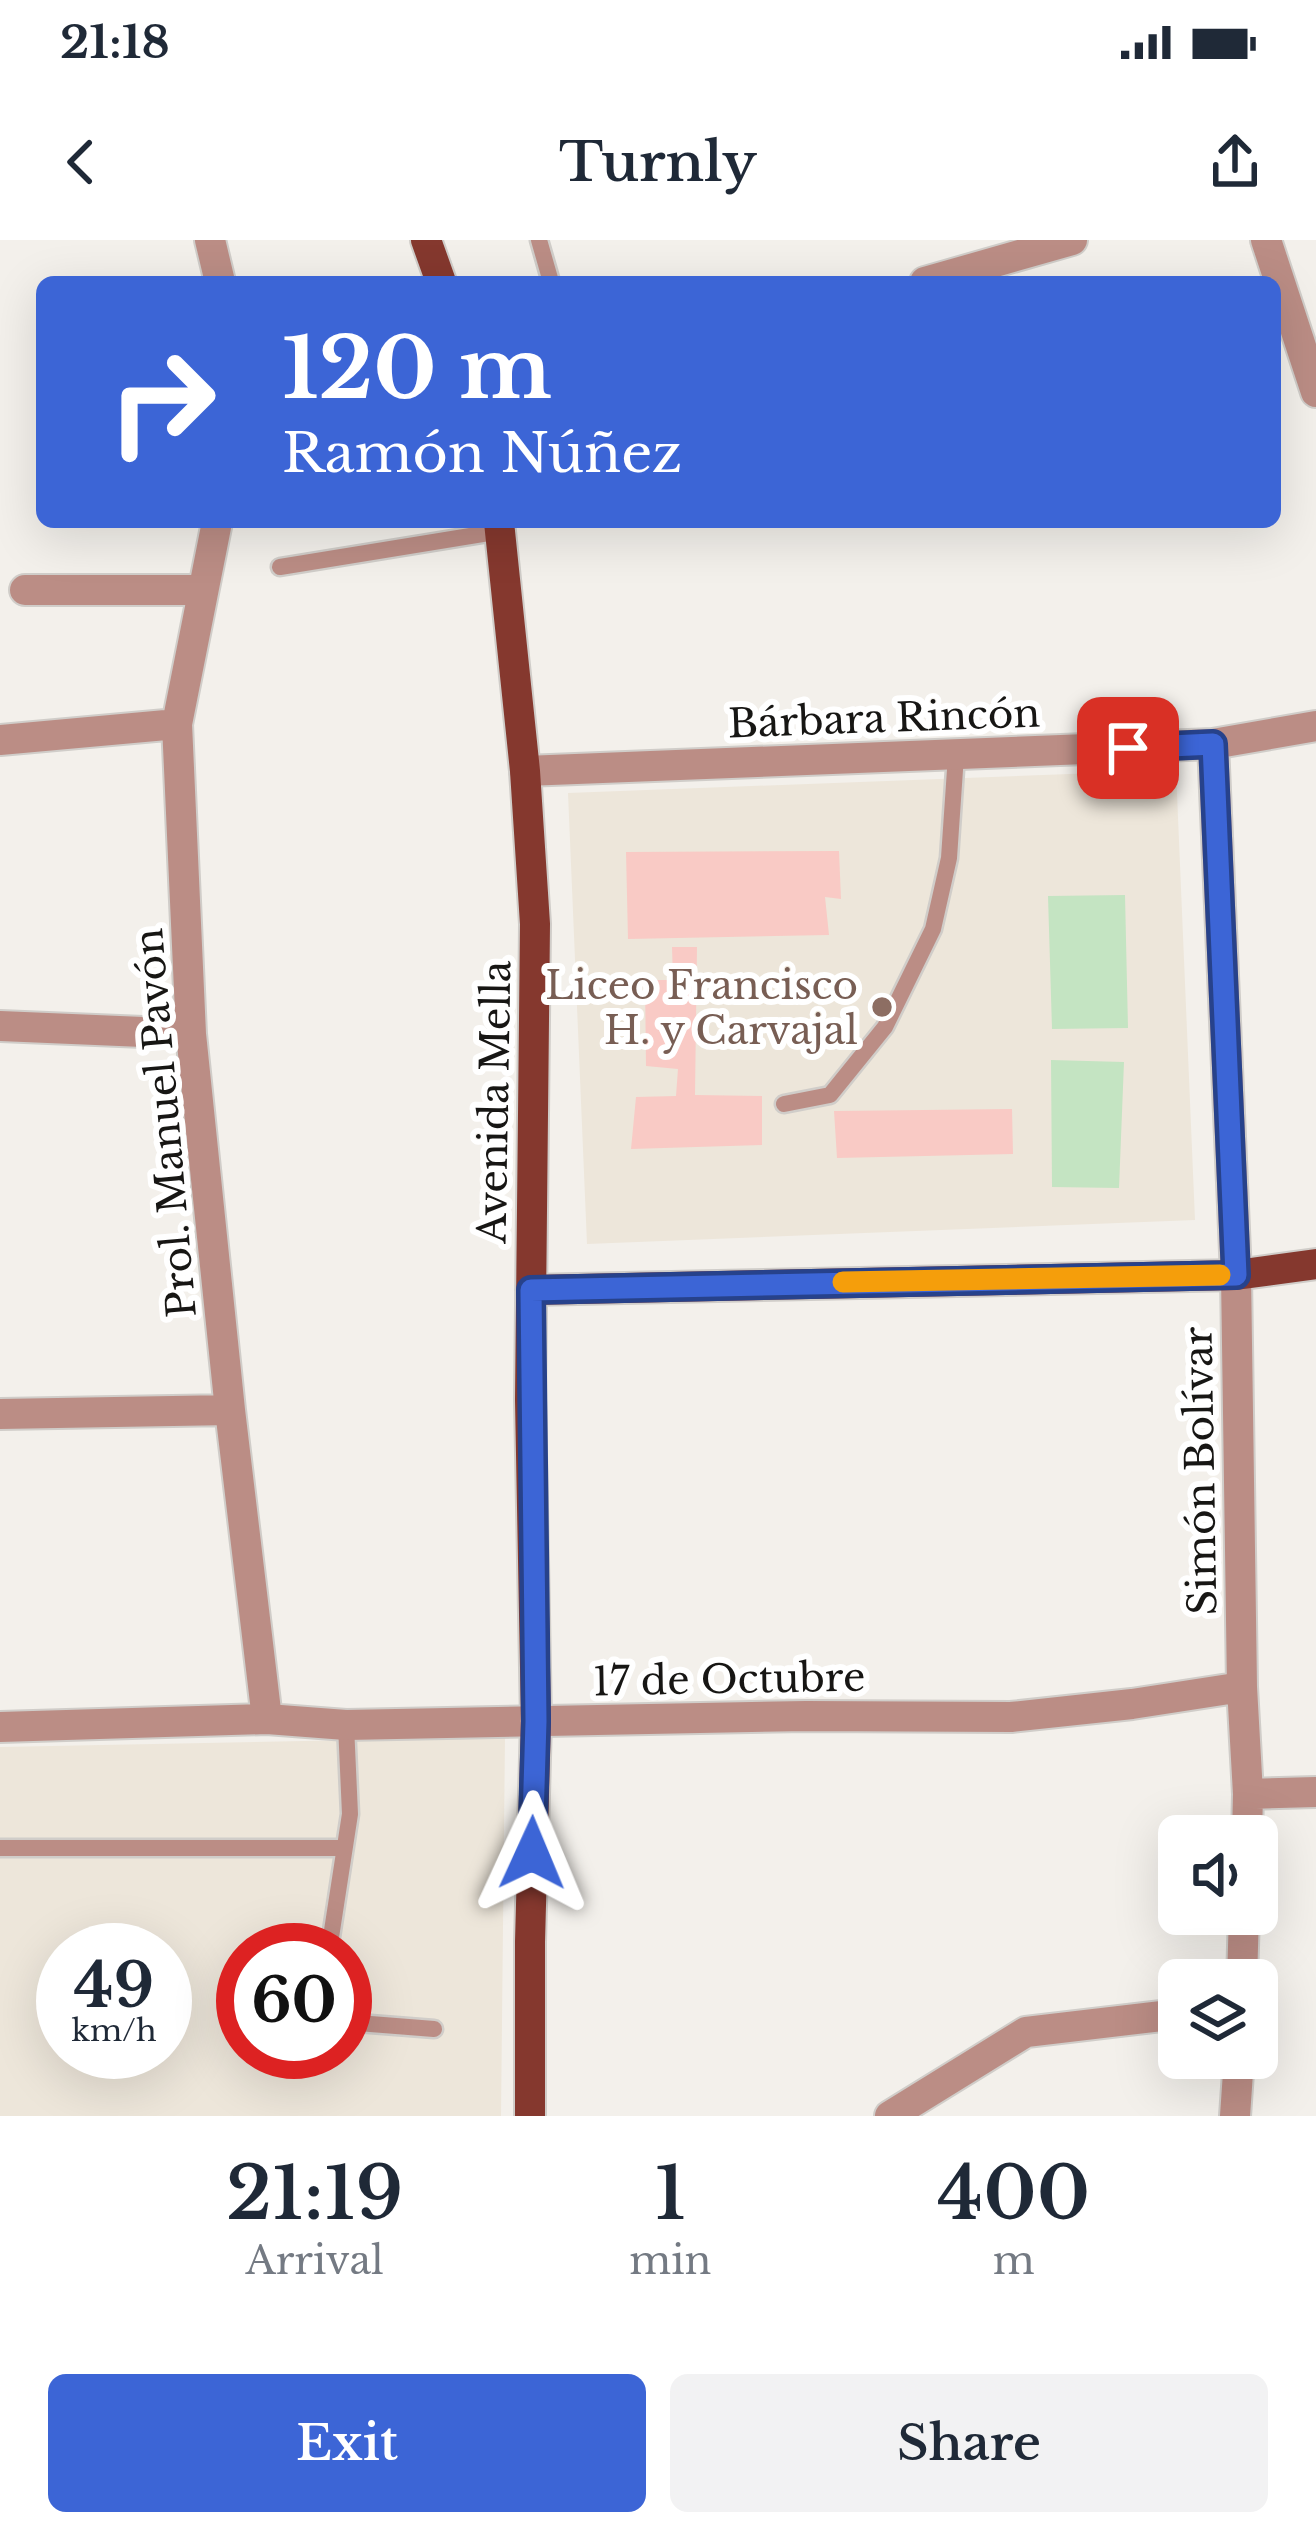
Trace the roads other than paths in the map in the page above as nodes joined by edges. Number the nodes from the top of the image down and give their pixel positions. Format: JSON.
{"nodes":[{"id":1,"x":209,"y":240,"type":"edge"},
{"id":2,"x":426,"y":240,"type":"edge"},
{"id":3,"x":539,"y":240,"type":"edge"},
{"id":4,"x":1072,"y":240,"type":"edge"},
{"id":5,"x":1266,"y":240,"type":"edge"},
{"id":6,"x":218,"y":276,"type":"edge"},
{"id":7,"x":439,"y":276,"type":"edge"},
{"id":8,"x":549,"y":276,"type":"edge"},
{"id":9,"x":946,"y":276,"type":"edge"},
{"id":10,"x":1278,"y":276,"type":"edge"},
{"id":11,"x":1281,"y":286,"type":"edge"},
{"id":12,"x":1316,"y":392,"type":"edge"},
{"id":13,"x":216,"y":528,"type":"edge"},
{"id":14,"x":489,"y":528,"type":"edge"},
{"id":15,"x":500,"y":528,"type":"edge"},
{"id":16,"x":280,"y":567,"type":"dead end"},
{"id":17,"x":25,"y":590,"type":"dead end"},
{"id":18,"x":203,"y":590,"type":"junction"},
{"id":19,"x":177,"y":724,"type":"junction"},
{"id":20,"x":1316,"y":726,"type":"edge"},
{"id":21,"x":0,"y":740,"type":"edge"},
{"id":22,"x":1213,"y":744,"type":"junction"},
{"id":23,"x":956,"y":755,"type":"junction"},
{"id":24,"x":525,"y":771,"type":"junction"},
{"id":25,"x":0,"y":1026,"type":"edge"},
{"id":26,"x":191,"y":1034,"type":"junction"},
{"id":27,"x":784,"y":1104,"type":"dead end"},
{"id":28,"x":1316,"y":1264,"type":"edge"},
{"id":29,"x":1236,"y":1275,"type":"junction"},
{"id":30,"x":531,"y":1290,"type":"junction"},
{"id":31,"x":230,"y":1410,"type":"junction"},
{"id":32,"x":0,"y":1414,"type":"edge"},
{"id":33,"x":1242,"y":1687,"type":"junction"},
{"id":34,"x":267,"y":1718,"type":"junction"},
{"id":35,"x":536,"y":1721,"type":"junction"},
{"id":36,"x":346,"y":1725,"type":"junction"},
{"id":37,"x":0,"y":1727,"type":"edge"},
{"id":38,"x":1316,"y":1792,"type":"edge"},
{"id":39,"x":1248,"y":1794,"type":"junction"},
{"id":40,"x":1248,"y":1815,"type":"edge"},
{"id":41,"x":0,"y":1848,"type":"edge"},
{"id":42,"x":342,"y":1848,"type":"junction"},
{"id":43,"x":332,"y":1923,"type":"edge"},
{"id":44,"x":1158,"y":2016,"type":"edge"},
{"id":45,"x":372,"y":2024,"type":"edge"},
{"id":46,"x":434,"y":2029,"type":"dead end"},
{"id":47,"x":1238,"y":2079,"type":"edge"},
{"id":48,"x":530,"y":2116,"type":"edge"},
{"id":49,"x":890,"y":2116,"type":"edge"},
{"id":50,"x":1235,"y":2116,"type":"edge"}],
"edges":[{"from":1,"to":6,"type":"street"},
{"from":2,"to":7,"type":"main road"},
{"from":3,"to":8,"type":"lane"},
{"from":4,"to":9,"type":"street"},
{"from":5,"to":10,"type":"street"},
{"from":11,"to":12,"type":"street"},
{"from":13,"to":18,"type":"street","name":"Prol. Manuel Pavón"},
{"from":14,"to":16,"type":"lane"},
{"from":15,"to":24,"type":"main road","name":"Avenida Mella"},
{"from":17,"to":18,"type":"street"},
{"from":18,"to":19,"type":"street","name":"Prol. Manuel Pavón"},
{"from":19,"to":21,"type":"street"},
{"from":19,"to":26,"type":"street","name":"Prol. Manuel Pavón"},
{"from":20,"to":22,"type":"street","name":"Bárbara Rincón"},
{"from":22,"to":23,"type":"street","name":"Bárbara Rincón"},
{"from":22,"to":29,"type":"street","name":"Simón Bolívar"},
{"from":23,"to":24,"type":"street","name":"Bárbara Rincón"},
{"from":23,"to":27,"type":"lane"},
{"from":24,"to":30,"type":"main road","name":"Avenida Mella"},
{"from":25,"to":26,"type":"street"},
{"from":26,"to":31,"type":"street","name":"Prol. Manuel Pavón"},
{"from":28,"to":29,"type":"main road"},
{"from":29,"to":30,"type":"main road"},
{"from":29,"to":33,"type":"street","name":"Simón Bolívar"},
{"from":30,"to":35,"type":"main road","name":"Avenida Mella"},
{"from":31,"to":32,"type":"street"},
{"from":31,"to":34,"type":"street","name":"Prol. Manuel Pavón"},
{"from":33,"to":35,"type":"street","name":"17 de Octubre"},
{"from":33,"to":39,"type":"street","name":"Simón Bolívar"},
{"from":34,"to":36,"type":"street","name":"17 de Octubre"},
{"from":34,"to":37,"type":"street","name":"17 de Octubre"},
{"from":35,"to":36,"type":"street","name":"17 de Octubre"},
{"from":35,"to":48,"type":"main road","name":"Avenida Mella"},
{"from":36,"to":42,"type":"lane"},
{"from":38,"to":39,"type":"street"},
{"from":39,"to":40,"type":"street","name":"Simón Bolívar"},
{"from":41,"to":42,"type":"lane"},
{"from":42,"to":43,"type":"lane"},
{"from":44,"to":49,"type":"street"},
{"from":45,"to":46,"type":"lane"},
{"from":47,"to":50,"type":"street"}]}
